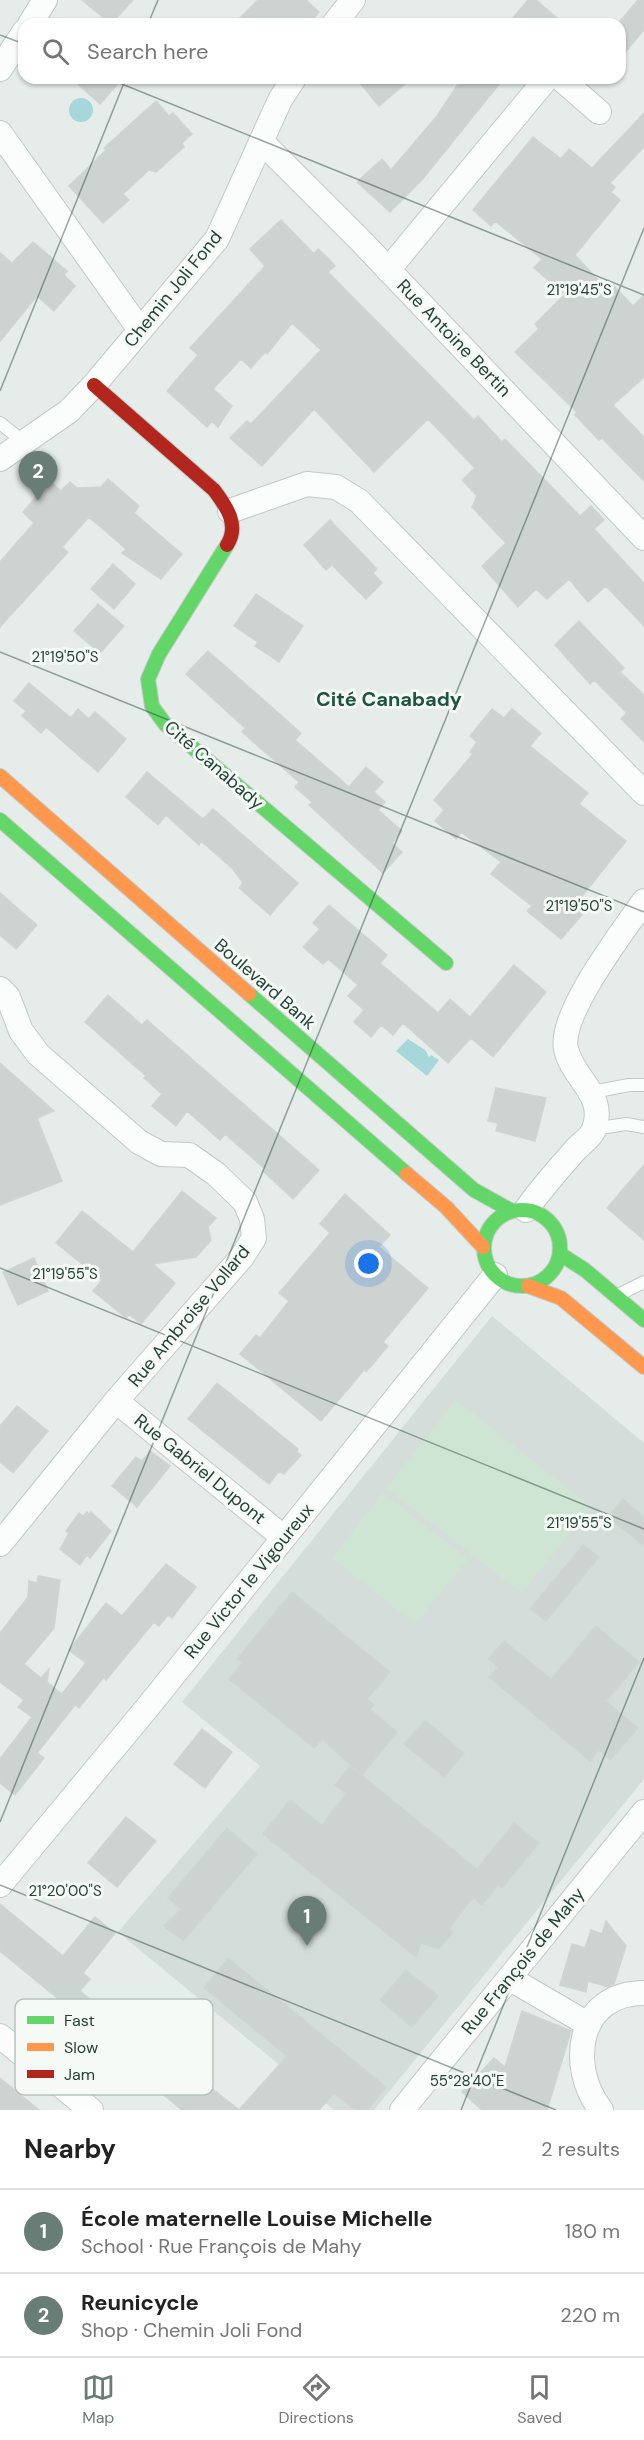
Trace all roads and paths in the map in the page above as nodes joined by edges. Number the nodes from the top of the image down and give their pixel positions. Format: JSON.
{"nodes":[{"id":1,"x":45,"y":0,"type":"edge"},
{"id":2,"x":352,"y":0,"type":"edge"},
{"id":3,"x":34,"y":18,"type":"edge"},
{"id":4,"x":338,"y":18,"type":"edge"},
{"id":5,"x":18,"y":41,"type":"edge"},
{"id":6,"x":0,"y":69,"type":"edge"},
{"id":7,"x":291,"y":84,"type":"edge"},
{"id":8,"x":542,"y":84,"type":"edge"},
{"id":9,"x":567,"y":84,"type":"edge"},
{"id":10,"x":599,"y":112,"type":"dead end"},
{"id":11,"x":0,"y":133,"type":"edge"},
{"id":12,"x":261,"y":141,"type":"junction"},
{"id":13,"x":388,"y":270,"type":"junction"},
{"id":14,"x":140,"y":330,"type":"junction"},
{"id":15,"x":94,"y":385,"type":"junction"},
{"id":16,"x":0,"y":423,"type":"edge"},
{"id":17,"x":24,"y":442,"type":"junction"},
{"id":18,"x":0,"y":459,"type":"edge"},
{"id":19,"x":230,"y":511,"type":"junction"},
{"id":20,"x":644,"y":538,"type":"edge"},
{"id":21,"x":0,"y":776,"type":"edge"},
{"id":22,"x":644,"y":793,"type":"edge"},
{"id":23,"x":0,"y":820,"type":"edge"},
{"id":24,"x":644,"y":901,"type":"edge"},
{"id":25,"x":446,"y":963,"type":"dead end"},
{"id":26,"x":0,"y":989,"type":"edge"},
{"id":27,"x":644,"y":1085,"type":"edge"},
{"id":28,"x":592,"y":1092,"type":"junction"},
{"id":29,"x":644,"y":1127,"type":"edge"},
{"id":30,"x":594,"y":1130,"type":"junction"},
{"id":31,"x":519,"y":1210,"type":"junction"},
{"id":32,"x":483,"y":1247,"type":"junction"},
{"id":33,"x":560,"y":1254,"type":"junction"},
{"id":34,"x":495,"y":1275,"type":"junction"},
{"id":35,"x":644,"y":1282,"type":"edge"},
{"id":36,"x":528,"y":1286,"type":"junction"},
{"id":37,"x":616,"y":1296,"type":"junction"},
{"id":38,"x":644,"y":1320,"type":"edge"},
{"id":39,"x":644,"y":1367,"type":"edge"},
{"id":40,"x":116,"y":1401,"type":"junction"},
{"id":41,"x":283,"y":1537,"type":"junction"},
{"id":42,"x":0,"y":1544,"type":"edge"},
{"id":43,"x":644,"y":1812,"type":"edge"},
{"id":44,"x":0,"y":1885,"type":"edge"},
{"id":45,"x":509,"y":1978,"type":"junction"},
{"id":46,"x":644,"y":1993,"type":"edge"},
{"id":47,"x":586,"y":2023,"type":"junction"},
{"id":48,"x":0,"y":2036,"type":"edge"},
{"id":49,"x":15,"y":2048,"type":"edge"},
{"id":50,"x":73,"y":2095,"type":"edge"},
{"id":51,"x":91,"y":2110,"type":"edge"},
{"id":52,"x":402,"y":2110,"type":"edge"},
{"id":53,"x":602,"y":2110,"type":"edge"}],
"edges":[{"from":1,"to":3,"type":"street"},
{"from":2,"to":4,"type":"street"},
{"from":5,"to":6,"type":"street"},
{"from":7,"to":12,"type":"street","name":"Chemin Joli Fond"},
{"from":8,"to":13,"type":"street"},
{"from":9,"to":10,"type":"street"},
{"from":11,"to":14,"type":"street"},
{"from":12,"to":13,"type":"street","name":"Rue Antoine Bertin"},
{"from":12,"to":14,"type":"street","name":"Chemin Joli Fond"},
{"from":13,"to":20,"type":"street","name":"Rue Antoine Bertin"},
{"from":14,"to":15,"type":"street","name":"Chemin Joli Fond"},
{"from":15,"to":17,"type":"street","name":"Chemin Joli Fond"},
{"from":15,"to":19,"type":"main road"},
{"from":16,"to":17,"type":"lane"},
{"from":17,"to":18,"type":"street","name":"Chemin Joli Fond"},
{"from":19,"to":22,"type":"street"},
{"from":19,"to":25,"type":"main road","name":"Cité Canabady"},
{"from":21,"to":31,"type":"main road","name":"Boulevard Bank"},
{"from":23,"to":32,"type":"main road"},
{"from":24,"to":28,"type":"street"},
{"from":26,"to":40,"type":"street","name":"Rue Ambroise Vollard"},
{"from":27,"to":28,"type":"lane"},
{"from":28,"to":30,"type":"street"},
{"from":29,"to":30,"type":"lane"},
{"from":30,"to":31,"type":"street"},
{"from":31,"to":32,"type":"main road"},
{"from":31,"to":33,"type":"main road"},
{"from":32,"to":34,"type":"main road"},
{"from":33,"to":36,"type":"main road"},
{"from":33,"to":37,"type":"main road"},
{"from":34,"to":36,"type":"main road"},
{"from":34,"to":41,"type":"street","name":"Rue Victor le Vigoureux"},
{"from":35,"to":37,"type":"lane"},
{"from":36,"to":39,"type":"main road"},
{"from":37,"to":38,"type":"main road"},
{"from":40,"to":41,"type":"street","name":"Rue Gabriel Dupont"},
{"from":40,"to":42,"type":"street","name":"Rue Ambroise Vollard"},
{"from":41,"to":44,"type":"street","name":"Rue Victor le Vigoureux"},
{"from":43,"to":45,"type":"street","name":"Rue François de Mahy"},
{"from":45,"to":47,"type":"street"},
{"from":45,"to":52,"type":"street","name":"Rue François de Mahy"},
{"from":46,"to":47,"type":"street"},
{"from":47,"to":53,"type":"street"},
{"from":48,"to":49,"type":"street"},
{"from":50,"to":51,"type":"street"}]}
